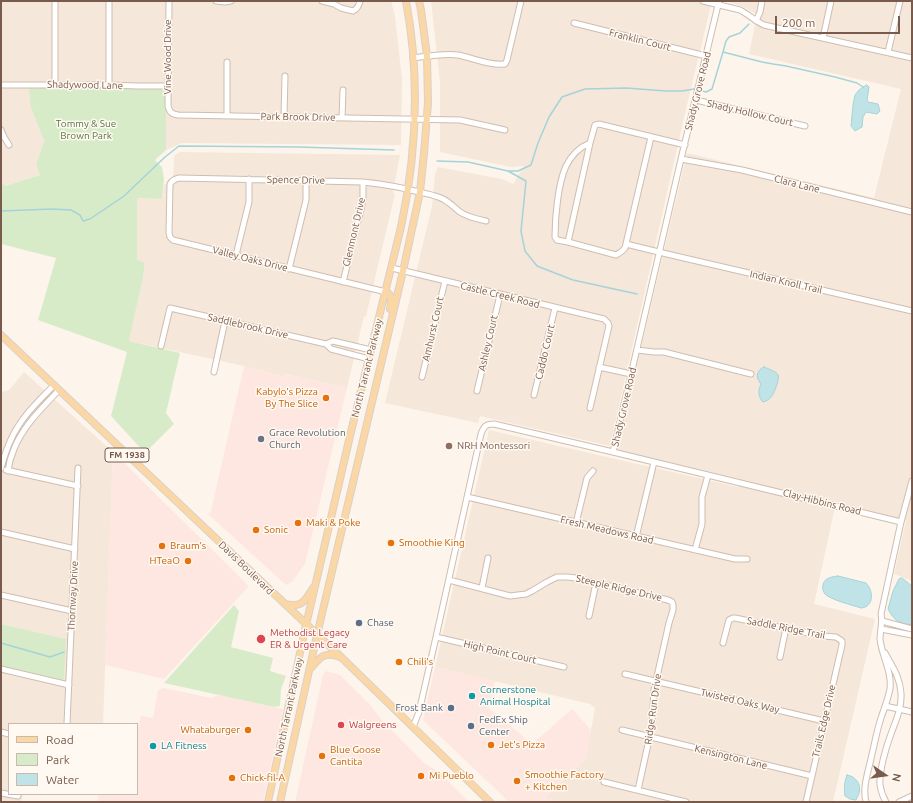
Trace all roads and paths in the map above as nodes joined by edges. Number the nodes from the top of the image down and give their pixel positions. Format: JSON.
{"nodes":[{"id":1,"x":55,"y":1,"type":"edge"},
{"id":2,"x":109,"y":1,"type":"edge"},
{"id":3,"x":169,"y":1,"type":"edge"},
{"id":4,"x":216,"y":1,"type":"edge"},
{"id":5,"x":225,"y":1,"type":"edge"},
{"id":6,"x":231,"y":1,"type":"edge"},
{"id":7,"x":322,"y":1,"type":"edge"},
{"id":8,"x":360,"y":1,"type":"edge"},
{"id":9,"x":406,"y":1,"type":"edge"},
{"id":10,"x":419,"y":1,"type":"edge"},
{"id":11,"x":520,"y":1,"type":"edge"},
{"id":12,"x":702,"y":1,"type":"edge"},
{"id":13,"x":762,"y":1,"type":"edge"},
{"id":14,"x":831,"y":1,"type":"edge"},
{"id":15,"x":900,"y":1,"type":"edge"},
{"id":16,"x":719,"y":3,"type":"edge"},
{"id":17,"x":756,"y":21,"type":"junction"},
{"id":18,"x":574,"y":23,"type":"dead end"},
{"id":19,"x":823,"y":38,"type":"junction"},
{"id":20,"x":888,"y":52,"type":"junction"},
{"id":21,"x":426,"y":56,"type":"junction"},
{"id":22,"x":706,"y":56,"type":"junction"},
{"id":23,"x":413,"y":58,"type":"junction"},
{"id":24,"x":912,"y":58,"type":"edge"},
{"id":25,"x":227,"y":62,"type":"dead end"},
{"id":26,"x":285,"y":76,"type":"dead end"},
{"id":27,"x":109,"y":84,"type":"junction"},
{"id":28,"x":1,"y":85,"type":"edge"},
{"id":29,"x":55,"y":85,"type":"junction"},
{"id":30,"x":168,"y":86,"type":"junction"},
{"id":31,"x":343,"y":90,"type":"dead end"},
{"id":32,"x":696,"y":100,"type":"junction"},
{"id":33,"x":171,"y":113,"type":"joint"},
{"id":34,"x":227,"y":116,"type":"junction"},
{"id":35,"x":284,"y":117,"type":"junction"},
{"id":36,"x":342,"y":118,"type":"junction"},
{"id":37,"x":415,"y":120,"type":"junction"},
{"id":38,"x":427,"y":120,"type":"junction"},
{"id":39,"x":805,"y":126,"type":"dead end"},
{"id":40,"x":1,"y":130,"type":"edge"},
{"id":41,"x":505,"y":130,"type":"dead end"},
{"id":42,"x":651,"y":137,"type":"junction"},
{"id":43,"x":590,"y":143,"type":"junction"},
{"id":44,"x":9,"y":145,"type":"dead end"},
{"id":45,"x":685,"y":145,"type":"junction"},
{"id":46,"x":681,"y":159,"type":"junction"},
{"id":47,"x":249,"y":179,"type":"junction"},
{"id":48,"x":306,"y":180,"type":"junction"},
{"id":49,"x":171,"y":181,"type":"joint"},
{"id":50,"x":363,"y":182,"type":"junction"},
{"id":51,"x":409,"y":189,"type":"junction"},
{"id":52,"x":420,"y":192,"type":"junction"},
{"id":53,"x":912,"y":212,"type":"edge"},
{"id":54,"x":486,"y":221,"type":"dead end"},
{"id":55,"x":568,"y":242,"type":"junction"},
{"id":56,"x":626,"y":244,"type":"junction"},
{"id":57,"x":660,"y":252,"type":"junction"},
{"id":58,"x":236,"y":255,"type":"junction"},
{"id":59,"x":289,"y":268,"type":"junction"},
{"id":60,"x":392,"y":268,"type":"junction"},
{"id":61,"x":403,"y":271,"type":"junction"},
{"id":62,"x":444,"y":281,"type":"junction"},
{"id":63,"x":343,"y":282,"type":"junction"},
{"id":64,"x":386,"y":292,"type":"junction"},
{"id":65,"x":500,"y":295,"type":"junction"},
{"id":66,"x":555,"y":308,"type":"junction"},
{"id":67,"x":912,"y":311,"type":"edge"},
{"id":68,"x":225,"y":321,"type":"junction"},
{"id":69,"x":1,"y":335,"type":"edge"},
{"id":70,"x":387,"y":336,"type":"junction"},
{"id":71,"x":326,"y":344,"type":"junction"},
{"id":72,"x":345,"y":344,"type":"junction"},
{"id":73,"x":161,"y":346,"type":"dead end"},
{"id":74,"x":371,"y":350,"type":"junction"},
{"id":75,"x":637,"y":350,"type":"junction"},
{"id":76,"x":343,"y":352,"type":"junction"},
{"id":77,"x":369,"y":359,"type":"junction"},
{"id":78,"x":599,"y":367,"type":"junction"},
{"id":79,"x":214,"y":372,"type":"dead end"},
{"id":80,"x":631,"y":374,"type":"junction"},
{"id":81,"x":751,"y":374,"type":"dead end"},
{"id":82,"x":422,"y":377,"type":"dead end"},
{"id":83,"x":54,"y":385,"type":"junction"},
{"id":84,"x":59,"y":390,"type":"junction"},
{"id":85,"x":477,"y":391,"type":"dead end"},
{"id":86,"x":534,"y":395,"type":"dead end"},
{"id":87,"x":590,"y":408,"type":"dead end"},
{"id":88,"x":350,"y":436,"type":"junction"},
{"id":89,"x":363,"y":440,"type":"junction"},
{"id":90,"x":614,"y":452,"type":"junction"},
{"id":91,"x":654,"y":462,"type":"junction"},
{"id":92,"x":78,"y":468,"type":"dead end"},
{"id":93,"x":1,"y":469,"type":"edge"},
{"id":94,"x":8,"y":470,"type":"junction"},
{"id":95,"x":594,"y":472,"type":"dead end"},
{"id":96,"x":708,"y":475,"type":"junction"},
{"id":97,"x":912,"y":481,"type":"edge"},
{"id":98,"x":78,"y":486,"type":"junction"},
{"id":99,"x":467,"y":497,"type":"junction"},
{"id":100,"x":901,"y":522,"type":"junction"},
{"id":101,"x":576,"y":523,"type":"junction"},
{"id":102,"x":1,"y":532,"type":"edge"},
{"id":103,"x":636,"y":536,"type":"junction"},
{"id":104,"x":75,"y":549,"type":"junction"},
{"id":105,"x":695,"y":550,"type":"junction"},
{"id":106,"x":488,"y":558,"type":"dead end"},
{"id":107,"x":747,"y":559,"type":"dead end"},
{"id":108,"x":449,"y":580,"type":"junction"},
{"id":109,"x":317,"y":582,"type":"junction"},
{"id":110,"x":596,"y":583,"type":"junction"},
{"id":111,"x":482,"y":588,"type":"junction"},
{"id":112,"x":1,"y":594,"type":"edge"},
{"id":113,"x":285,"y":604,"type":"junction"},
{"id":114,"x":673,"y":605,"type":"joint"},
{"id":115,"x":72,"y":611,"type":"junction"},
{"id":116,"x":589,"y":616,"type":"dead end"},
{"id":117,"x":882,"y":621,"type":"junction"},
{"id":118,"x":306,"y":625,"type":"junction"},
{"id":119,"x":786,"y":628,"type":"junction"},
{"id":120,"x":881,"y":629,"type":"junction"},
{"id":121,"x":912,"y":629,"type":"edge"},
{"id":122,"x":317,"y":635,"type":"junction"},
{"id":123,"x":912,"y":635,"type":"edge"},
{"id":124,"x":436,"y":637,"type":"junction"},
{"id":125,"x":842,"y":640,"type":"joint"},
{"id":126,"x":723,"y":643,"type":"dead end"},
{"id":127,"x":881,"y":643,"type":"junction"},
{"id":128,"x":780,"y":656,"type":"dead end"},
{"id":129,"x":341,"y":657,"type":"junction"},
{"id":130,"x":564,"y":667,"type":"dead end"},
{"id":131,"x":1,"y":669,"type":"edge"},
{"id":132,"x":309,"y":671,"type":"junction"},
{"id":133,"x":625,"y":674,"type":"dead end"},
{"id":134,"x":656,"y":681,"type":"junction"},
{"id":135,"x":69,"y":685,"type":"junction"},
{"id":136,"x":885,"y":706,"type":"junction"},
{"id":137,"x":900,"y":710,"type":"junction"},
{"id":138,"x":912,"y":712,"type":"edge"},
{"id":139,"x":824,"y":721,"type":"junction"},
{"id":140,"x":67,"y":723,"type":"edge"},
{"id":141,"x":413,"y":727,"type":"junction"},
{"id":142,"x":622,"y":730,"type":"dead end"},
{"id":143,"x":650,"y":737,"type":"junction"},
{"id":144,"x":812,"y":776,"type":"junction"},
{"id":145,"x":604,"y":782,"type":"dead end"},
{"id":146,"x":638,"y":790,"type":"junction"},
{"id":147,"x":12,"y":795,"type":"edge"},
{"id":148,"x":18,"y":796,"type":"dead end"},
{"id":149,"x":912,"y":796,"type":"edge"},
{"id":150,"x":268,"y":802,"type":"edge"},
{"id":151,"x":280,"y":802,"type":"edge"},
{"id":152,"x":490,"y":802,"type":"edge"},
{"id":153,"x":686,"y":802,"type":"edge"},
{"id":154,"x":806,"y":802,"type":"edge"},
{"id":155,"x":866,"y":802,"type":"edge"},
{"id":156,"x":886,"y":802,"type":"edge"},
{"id":157,"x":899,"y":802,"type":"edge"}],
"edges":[{"from":1,"to":29,"type":"street"},
{"from":2,"to":27,"type":"street"},
{"from":3,"to":30,"type":"street","name":"Vine Wood Drive"},
{"from":4,"to":5,"type":"street"},
{"from":5,"to":6,"type":"street"},
{"from":7,"to":8,"type":"street"},
{"from":9,"to":23,"type":"main road","name":"North Tarrant Parkway"},
{"from":10,"to":21,"type":"main road","name":"North Tarrant Parkway"},
{"from":11,"to":21,"type":"street"},
{"from":12,"to":16,"type":"street"},
{"from":13,"to":17,"type":"street"},
{"from":14,"to":19,"type":"street"},
{"from":15,"to":20,"type":"street"},
{"from":16,"to":17,"type":"street"},
{"from":16,"to":22,"type":"street","name":"Shady Grove Road"},
{"from":17,"to":19,"type":"street"},
{"from":18,"to":22,"type":"street","name":"Franklin Court"},
{"from":19,"to":20,"type":"street"},
{"from":20,"to":24,"type":"street"},
{"from":21,"to":23,"type":"street"},
{"from":21,"to":38,"type":"main road","name":"North Tarrant Parkway"},
{"from":22,"to":32,"type":"street","name":"Shady Grove Road"},
{"from":23,"to":37,"type":"main road","name":"North Tarrant Parkway"},
{"from":25,"to":34,"type":"street"},
{"from":26,"to":35,"type":"street"},
{"from":27,"to":29,"type":"street","name":"Shadywood Lane"},
{"from":27,"to":30,"type":"street","name":"Shadywood Lane"},
{"from":28,"to":29,"type":"street","name":"Shadywood Lane"},
{"from":30,"to":33,"type":"street","name":"Vine Wood Drive"},
{"from":31,"to":36,"type":"street"},
{"from":32,"to":39,"type":"street","name":"Shady Hollow Court"},
{"from":32,"to":45,"type":"street","name":"Shady Grove Road"},
{"from":33,"to":34,"type":"street","name":"Park Brook Drive"},
{"from":34,"to":35,"type":"street","name":"Park Brook Drive"},
{"from":35,"to":36,"type":"street","name":"Park Brook Drive"},
{"from":36,"to":37,"type":"street","name":"Park Brook Drive"},
{"from":37,"to":38,"type":"street","name":"Park Brook Drive"},
{"from":37,"to":51,"type":"main road","name":"North Tarrant Parkway"},
{"from":38,"to":41,"type":"street","name":"Park Brook Drive"},
{"from":38,"to":52,"type":"main road","name":"North Tarrant Parkway"},
{"from":40,"to":44,"type":"street"},
{"from":42,"to":43,"type":"street"},
{"from":42,"to":45,"type":"street"},
{"from":42,"to":56,"type":"street"},
{"from":43,"to":55,"type":"street"},
{"from":43,"to":55,"type":"street"},
{"from":45,"to":46,"type":"street","name":"Shady Grove Road"},
{"from":46,"to":53,"type":"street","name":"Clara Lane"},
{"from":46,"to":57,"type":"street","name":"Shady Grove Road"},
{"from":47,"to":48,"type":"street","name":"Spence Drive"},
{"from":47,"to":49,"type":"street","name":"Spence Drive"},
{"from":47,"to":58,"type":"street"},
{"from":48,"to":50,"type":"street","name":"Spence Drive"},
{"from":48,"to":59,"type":"street"},
{"from":49,"to":58,"type":"street","name":"Valley Oaks Drive"},
{"from":50,"to":51,"type":"street","name":"Spence Drive"},
{"from":50,"to":63,"type":"street","name":"Glenmont Drive"},
{"from":51,"to":52,"type":"street","name":"Spence Drive"},
{"from":51,"to":60,"type":"main road","name":"North Tarrant Parkway"},
{"from":52,"to":54,"type":"street","name":"Spence Drive"},
{"from":52,"to":61,"type":"main road","name":"North Tarrant Parkway"},
{"from":55,"to":56,"type":"street"},
{"from":56,"to":57,"type":"street","name":"Indian Knoll Trail"},
{"from":57,"to":67,"type":"street","name":"Indian Knoll Trail"},
{"from":57,"to":75,"type":"street","name":"Shady Grove Road"},
{"from":58,"to":59,"type":"street","name":"Valley Oaks Drive"},
{"from":59,"to":63,"type":"street","name":"Valley Oaks Drive"},
{"from":60,"to":61,"type":"street","name":"Castle Creek Road"},
{"from":60,"to":64,"type":"main road","name":"North Tarrant Parkway"},
{"from":61,"to":62,"type":"street","name":"Castle Creek Road"},
{"from":61,"to":70,"type":"main road","name":"North Tarrant Parkway"},
{"from":62,"to":65,"type":"street","name":"Castle Creek Road"},
{"from":62,"to":82,"type":"street","name":"Amhurst Court"},
{"from":63,"to":64,"type":"street","name":"Valley Oaks Drive"},
{"from":64,"to":70,"type":"main road"},
{"from":64,"to":74,"type":"main road","name":"North Tarrant Parkway"},
{"from":65,"to":66,"type":"street","name":"Castle Creek Road"},
{"from":65,"to":85,"type":"street","name":"Ashley Court"},
{"from":66,"to":78,"type":"street","name":"Castle Creek Road"},
{"from":66,"to":86,"type":"street","name":"Caddo Court"},
{"from":68,"to":71,"type":"street","name":"Saddlebrook Drive"},
{"from":68,"to":73,"type":"street","name":"Saddlebrook Drive"},
{"from":68,"to":79,"type":"street"},
{"from":69,"to":83,"type":"main road","name":"Davis Boulevard","number":"FM 1938"},
{"from":70,"to":89,"type":"main road","name":"North Tarrant Parkway"},
{"from":71,"to":72,"type":"street","name":"Saddlebrook Drive"},
{"from":71,"to":76,"type":"street","name":"Saddlebrook Drive"},
{"from":72,"to":74,"type":"street","name":"Saddlebrook Drive"},
{"from":72,"to":76,"type":"street"},
{"from":74,"to":77,"type":"main road","name":"North Tarrant Parkway"},
{"from":75,"to":80,"type":"street","name":"Shady Grove Road"},
{"from":75,"to":81,"type":"street"},
{"from":76,"to":77,"type":"street","name":"Saddlebrook Drive"},
{"from":77,"to":88,"type":"main road","name":"North Tarrant Parkway"},
{"from":78,"to":80,"type":"street"},
{"from":78,"to":87,"type":"street"},
{"from":80,"to":90,"type":"street","name":"Shady Grove Road"},
{"from":83,"to":84,"type":"main road","name":"Davis Boulevard","number":"FM 1938"},
{"from":83,"to":93,"type":"street"},
{"from":84,"to":94,"type":"street"},
{"from":84,"to":113,"type":"main road","name":"Davis Boulevard","number":"FM 1938"},
{"from":88,"to":89,"type":"main road"},
{"from":88,"to":109,"type":"main road","name":"North Tarrant Parkway"},
{"from":89,"to":122,"type":"main road","name":"North Tarrant Parkway"},
{"from":90,"to":91,"type":"street","name":"Clay-Hibbins Road"},
{"from":90,"to":99,"type":"street","name":"Shady Grove Road"},
{"from":91,"to":96,"type":"street","name":"Clay-Hibbins Road"},
{"from":91,"to":103,"type":"street"},
{"from":92,"to":98,"type":"street","name":"Thornway Drive"},
{"from":93,"to":94,"type":"street"},
{"from":94,"to":98,"type":"street"},
{"from":95,"to":101,"type":"street"},
{"from":96,"to":100,"type":"street","name":"Clay-Hibbins Road"},
{"from":96,"to":105,"type":"street"},
{"from":97,"to":100,"type":"street"},
{"from":98,"to":104,"type":"street","name":"Thornway Drive"},
{"from":99,"to":101,"type":"street","name":"Fresh Meadows Road"},
{"from":99,"to":108,"type":"street","name":"Shady Grove Road"},
{"from":100,"to":117,"type":"street"},
{"from":101,"to":103,"type":"street","name":"Fresh Meadows Road"},
{"from":102,"to":104,"type":"street"},
{"from":103,"to":105,"type":"street","name":"Fresh Meadows Road"},
{"from":104,"to":115,"type":"street","name":"Thornway Drive"},
{"from":105,"to":107,"type":"street","name":"Fresh Meadows Road"},
{"from":106,"to":111,"type":"street"},
{"from":108,"to":111,"type":"street","name":"Steeple Ridge Drive"},
{"from":108,"to":124,"type":"street","name":"Shady Grove Road"},
{"from":109,"to":113,"type":"main road"},
{"from":109,"to":118,"type":"main road","name":"North Tarrant Parkway"},
{"from":110,"to":111,"type":"street","name":"Steeple Ridge Drive"},
{"from":110,"to":114,"type":"street","name":"Steeple Ridge Drive"},
{"from":110,"to":116,"type":"street"},
{"from":112,"to":115,"type":"street"},
{"from":113,"to":118,"type":"main road","name":"Davis Boulevard","number":"FM 1938"},
{"from":114,"to":134,"type":"street","name":"Ridge Run Drive"},
{"from":115,"to":135,"type":"street","name":"Thornway Drive"},
{"from":117,"to":120,"type":"street"},
{"from":117,"to":121,"type":"street"},
{"from":118,"to":122,"type":"main road","name":"Davis Boulevard","number":"FM 1938"},
{"from":118,"to":150,"type":"main road","name":"North Tarrant Parkway"},
{"from":119,"to":125,"type":"street","name":"Saddle Ridge Trail"},
{"from":119,"to":126,"type":"street","name":"Saddle Ridge Trail"},
{"from":119,"to":128,"type":"street"},
{"from":120,"to":123,"type":"street"},
{"from":120,"to":127,"type":"street"},
{"from":122,"to":129,"type":"main road","name":"Davis Boulevard","number":"FM 1938"},
{"from":122,"to":132,"type":"main road","name":"North Tarrant Parkway"},
{"from":124,"to":130,"type":"street","name":"High Point Court"},
{"from":124,"to":141,"type":"street","name":"Shady Grove Road"},
{"from":125,"to":139,"type":"street","name":"Trails Edge Drive"},
{"from":127,"to":136,"type":"street"},
{"from":127,"to":137,"type":"street"},
{"from":129,"to":132,"type":"main road"},
{"from":129,"to":141,"type":"main road","name":"Davis Boulevard","number":"FM 1938"},
{"from":131,"to":135,"type":"street"},
{"from":132,"to":151,"type":"main road","name":"North Tarrant Parkway"},
{"from":133,"to":134,"type":"street","name":"Twisted Oaks Way"},
{"from":134,"to":139,"type":"street","name":"Twisted Oaks Way"},
{"from":134,"to":143,"type":"street","name":"Ridge Run Drive"},
{"from":135,"to":140,"type":"street","name":"Thornway Drive"},
{"from":136,"to":137,"type":"street"},
{"from":136,"to":155,"type":"street"},
{"from":137,"to":138,"type":"street"},
{"from":137,"to":156,"type":"street"},
{"from":139,"to":144,"type":"street","name":"Trails Edge Drive"},
{"from":141,"to":152,"type":"main road","name":"Davis Boulevard","number":"FM 1938"},
{"from":142,"to":143,"type":"street","name":"Kensington Lane"},
{"from":143,"to":144,"type":"street","name":"Kensington Lane"},
{"from":143,"to":146,"type":"street","name":"Ridge Run Drive"},
{"from":144,"to":154,"type":"street","name":"Trails Edge Drive"},
{"from":145,"to":146,"type":"street"},
{"from":146,"to":153,"type":"street"},
{"from":147,"to":148,"type":"street"},
{"from":149,"to":157,"type":"street"}]}
